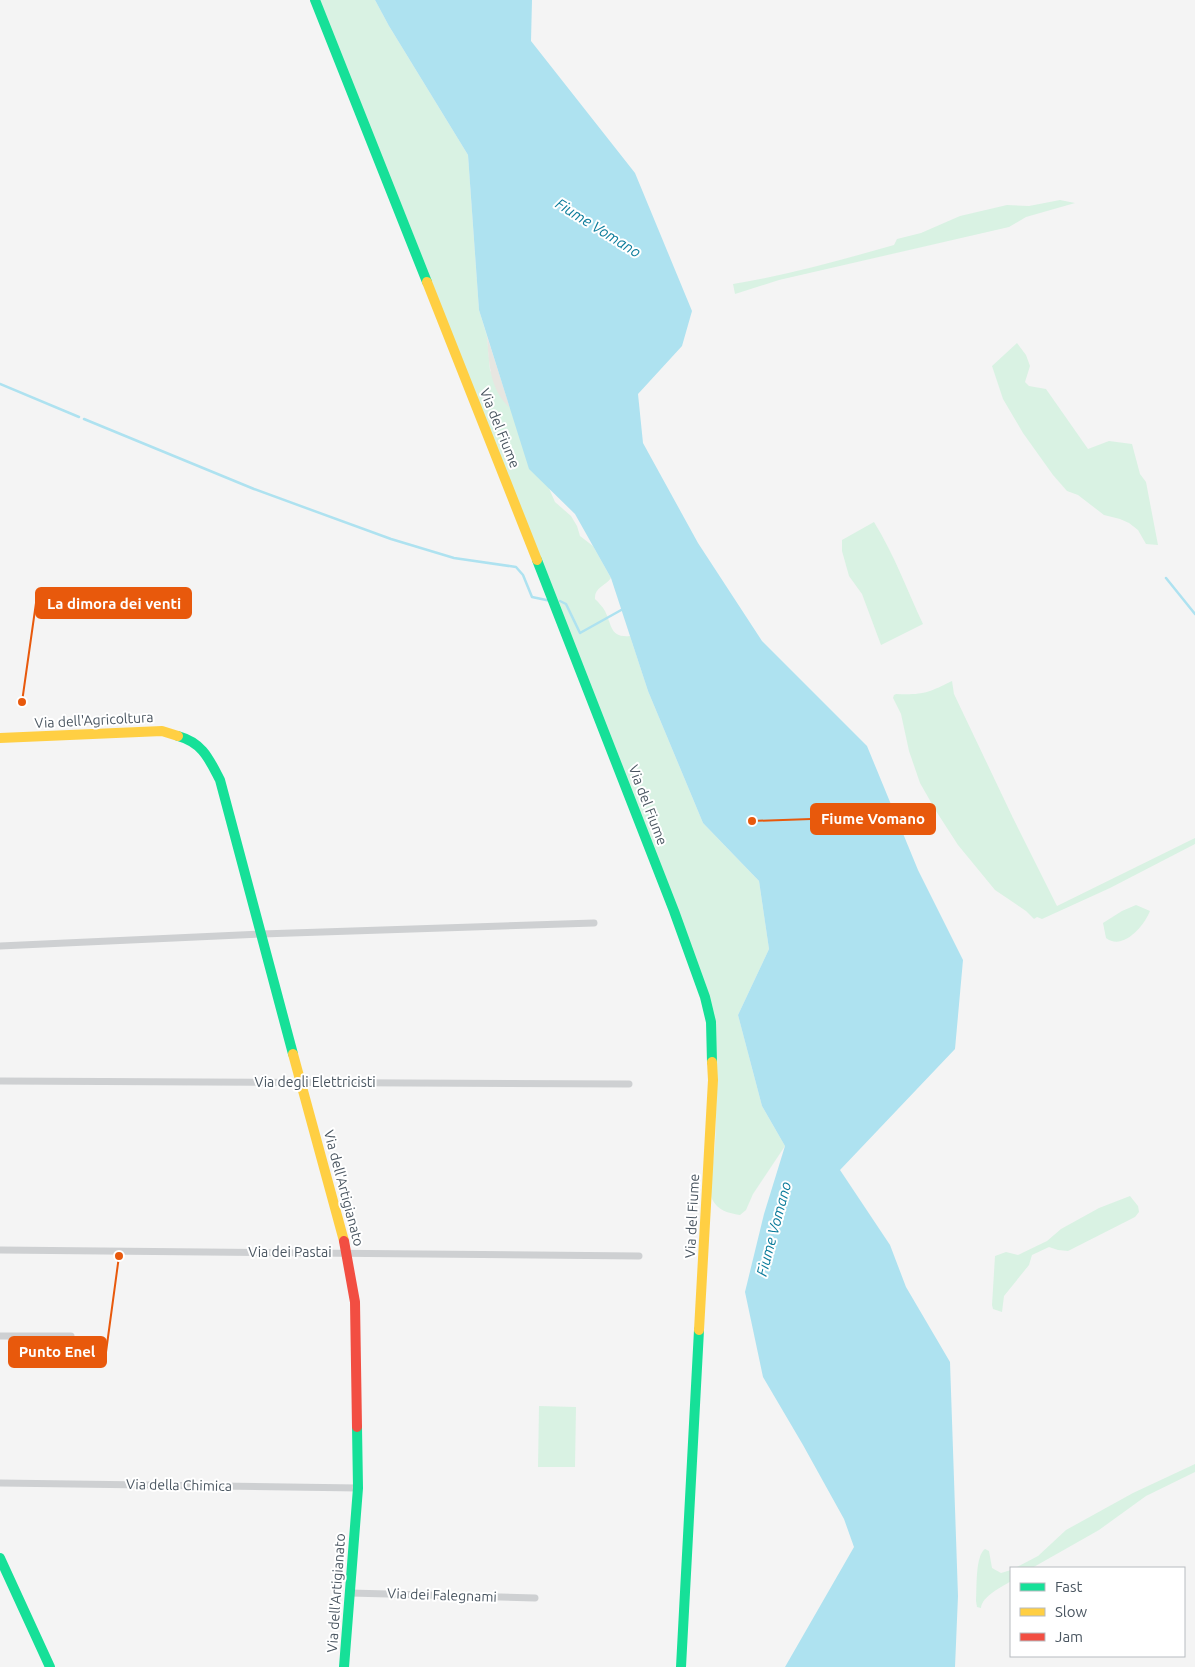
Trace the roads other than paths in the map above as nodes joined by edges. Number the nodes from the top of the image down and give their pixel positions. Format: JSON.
{"nodes":[{"id":1,"x":315,"y":0,"type":"edge"},
{"id":2,"x":0,"y":738,"type":"edge"},
{"id":3,"x":189,"y":739,"type":"joint"},
{"id":4,"x":594,"y":923,"type":"dead end"},
{"id":5,"x":262,"y":934,"type":"junction"},
{"id":6,"x":0,"y":946,"type":"edge"},
{"id":7,"x":0,"y":1081,"type":"edge"},
{"id":8,"x":301,"y":1082,"type":"junction"},
{"id":9,"x":629,"y":1084,"type":"dead end"},
{"id":10,"x":0,"y":1250,"type":"edge"},
{"id":11,"x":347,"y":1253,"type":"junction"},
{"id":12,"x":639,"y":1256,"type":"dead end"},
{"id":13,"x":0,"y":1336,"type":"edge"},
{"id":14,"x":71,"y":1336,"type":"dead end"},
{"id":15,"x":0,"y":1483,"type":"edge"},
{"id":16,"x":358,"y":1488,"type":"junction"},
{"id":17,"x":0,"y":1558,"type":"edge"},
{"id":18,"x":350,"y":1593,"type":"junction"},
{"id":19,"x":535,"y":1598,"type":"dead end"},
{"id":20,"x":50,"y":1667,"type":"edge"},
{"id":21,"x":344,"y":1667,"type":"edge"},
{"id":22,"x":681,"y":1667,"type":"edge"}],
"edges":[{"from":1,"to":22,"type":"street","name":"Via del Fiume"},
{"from":2,"to":3,"type":"street","name":"Via dell'Agricoltura"},
{"from":3,"to":5,"type":"street","name":"Via dell'Artigianato"},
{"from":4,"to":5,"type":"street"},
{"from":5,"to":6,"type":"street"},
{"from":5,"to":8,"type":"street","name":"Via dell'Artigianato"},
{"from":7,"to":8,"type":"street","name":"Via degli Elettricisti"},
{"from":8,"to":9,"type":"street","name":"Via degli Elettricisti"},
{"from":8,"to":11,"type":"street","name":"Via dell'Artigianato"},
{"from":10,"to":11,"type":"street","name":"Via dei Pastai"},
{"from":11,"to":12,"type":"street","name":"Via dei Pastai"},
{"from":11,"to":16,"type":"street","name":"Via dell'Artigianato"},
{"from":13,"to":14,"type":"street"},
{"from":15,"to":16,"type":"street","name":"Via della Chimica"},
{"from":16,"to":18,"type":"street","name":"Via dell'Artigianato"},
{"from":17,"to":20,"type":"street"},
{"from":18,"to":19,"type":"street","name":"Via dei Falegnami"},
{"from":18,"to":21,"type":"street","name":"Via dell'Artigianato"}]}
